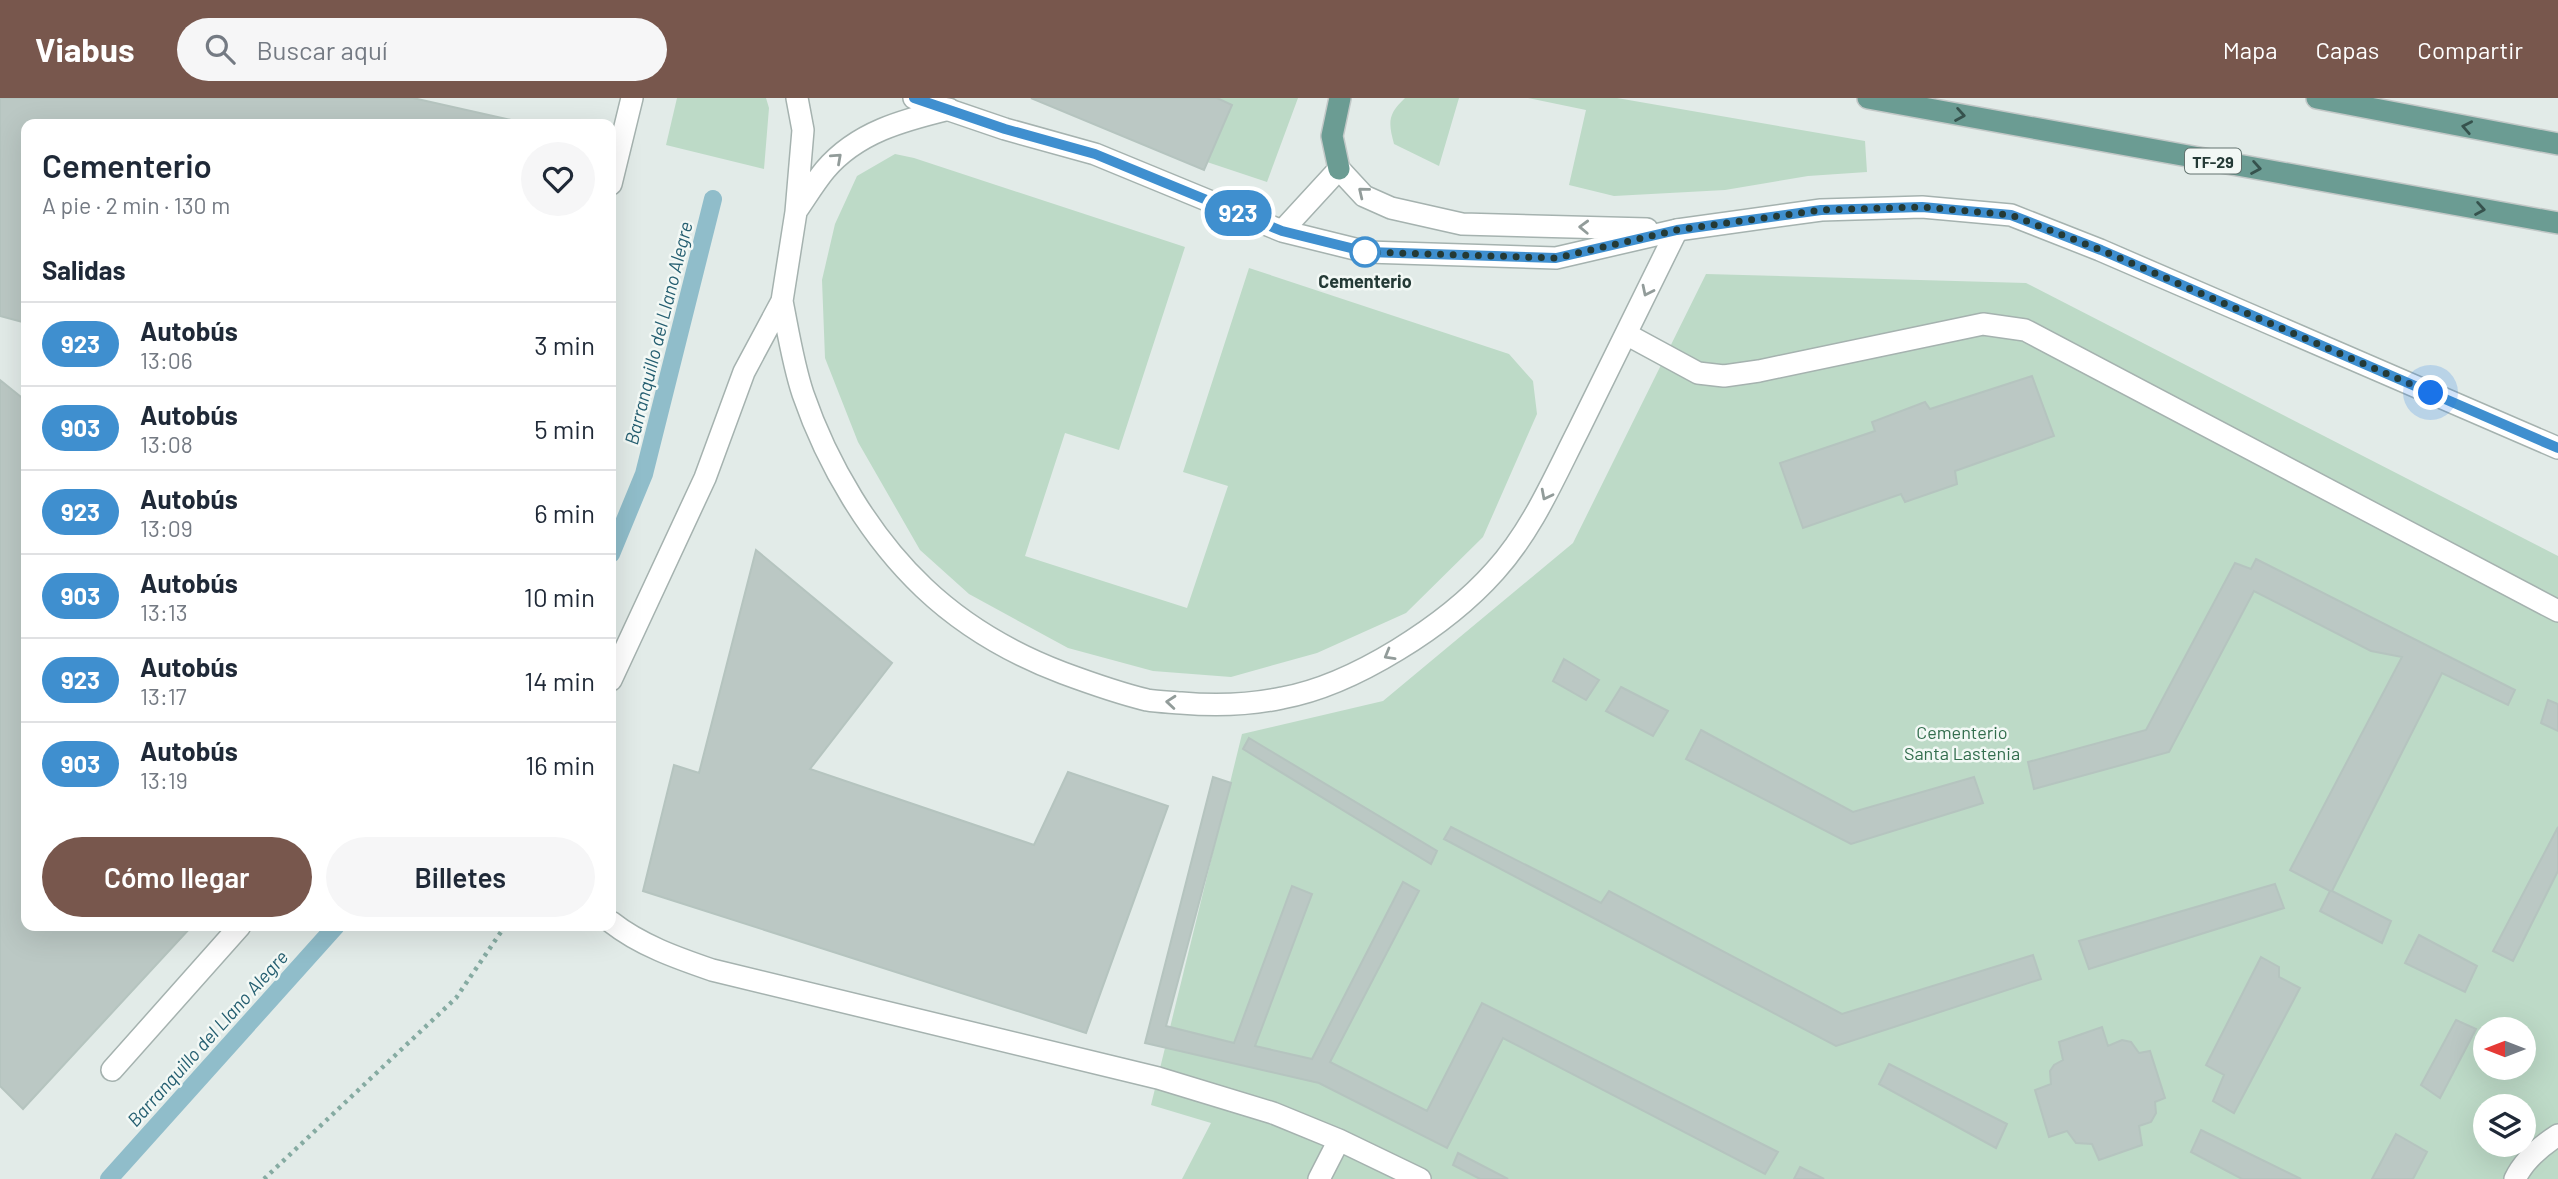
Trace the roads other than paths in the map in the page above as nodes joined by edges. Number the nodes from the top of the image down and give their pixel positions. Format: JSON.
{"nodes":[{"id":1,"x":632,"y":98,"type":"edge"},
{"id":2,"x":797,"y":98,"type":"edge"},
{"id":3,"x":914,"y":98,"type":"edge"},
{"id":4,"x":1340,"y":98,"type":"edge"},
{"id":5,"x":1868,"y":98,"type":"edge"},
{"id":6,"x":2317,"y":98,"type":"edge"},
{"id":7,"x":949,"y":109,"type":"junction"},
{"id":8,"x":2558,"y":144,"type":"edge"},
{"id":9,"x":616,"y":164,"type":"edge"},
{"id":10,"x":1339,"y":169,"type":"junction"},
{"id":11,"x":796,"y":212,"type":"junction"},
{"id":12,"x":2558,"y":223,"type":"edge"},
{"id":13,"x":1677,"y":230,"type":"junction"},
{"id":14,"x":1282,"y":231,"type":"junction"},
{"id":15,"x":782,"y":301,"type":"junction"},
{"id":16,"x":1626,"y":334,"type":"junction"},
{"id":17,"x":2558,"y":448,"type":"edge"},
{"id":18,"x":2558,"y":611,"type":"edge"},
{"id":19,"x":616,"y":669,"type":"edge"},
{"id":20,"x":616,"y":926,"type":"edge"},
{"id":21,"x":236,"y":931,"type":"edge"},
{"id":22,"x":111,"y":1070,"type":"dead end"},
{"id":23,"x":2558,"y":1135,"type":"edge"},
{"id":24,"x":1339,"y":1140,"type":"junction"},
{"id":25,"x":1319,"y":1179,"type":"edge"},
{"id":26,"x":1420,"y":1179,"type":"edge"},
{"id":27,"x":2515,"y":1179,"type":"edge"}],
"edges":[{"from":1,"to":9,"type":"street"},
{"from":2,"to":11,"type":"street"},
{"from":3,"to":7,"type":"street"},
{"from":4,"to":10,"type":"main road"},
{"from":5,"to":12,"type":"main road","number":"TF-29","one_way":true},
{"from":8,"to":6,"type":"main road","one_way":true},
{"from":11,"to":7,"type":"street","one_way":true},
{"from":7,"to":14,"type":"street"},
{"from":13,"to":10,"type":"street","one_way":true},
{"from":10,"to":14,"type":"street"},
{"from":11,"to":15,"type":"street"},
{"from":13,"to":14,"type":"street"},
{"from":13,"to":16,"type":"street","one_way":true},
{"from":13,"to":17,"type":"street"},
{"from":16,"to":15,"type":"street","one_way":true},
{"from":15,"to":19,"type":"street"},
{"from":16,"to":18,"type":"street"},
{"from":20,"to":24,"type":"street"},
{"from":21,"to":22,"type":"street"},
{"from":23,"to":27,"type":"street"},
{"from":24,"to":25,"type":"street"},
{"from":24,"to":26,"type":"street"}]}
